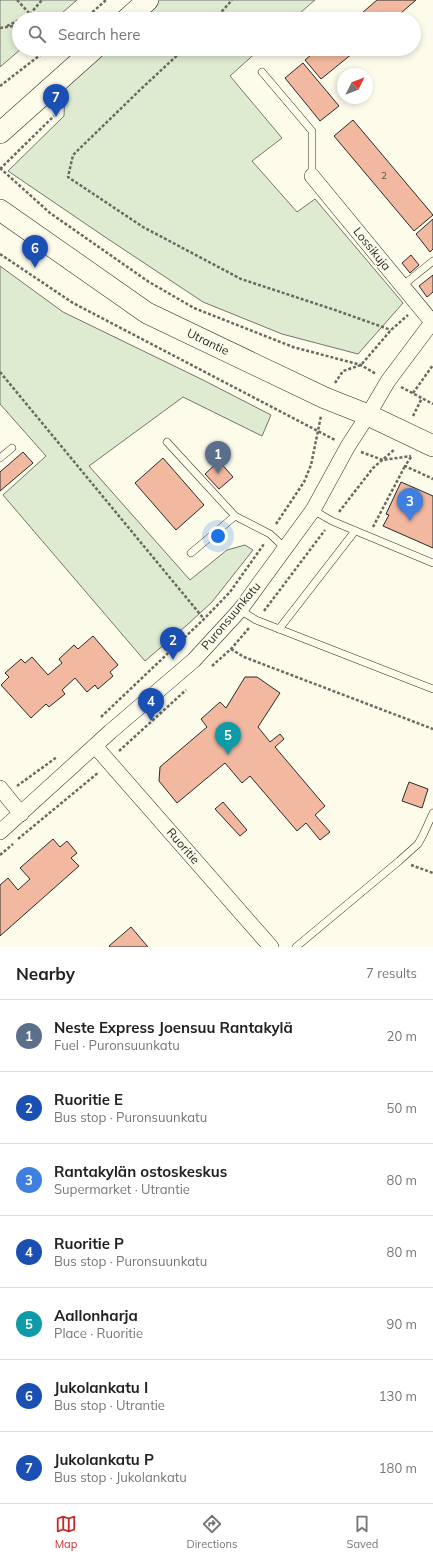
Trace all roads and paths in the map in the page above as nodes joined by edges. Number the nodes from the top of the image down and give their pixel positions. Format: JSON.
{"nodes":[{"id":1,"x":17,"y":0,"type":"edge"},
{"id":2,"x":42,"y":0,"type":"edge"},
{"id":3,"x":106,"y":0,"type":"edge"},
{"id":4,"x":148,"y":0,"type":"edge"},
{"id":5,"x":232,"y":0,"type":"edge"},
{"id":6,"x":28,"y":12,"type":"edge"},
{"id":7,"x":32,"y":12,"type":"edge"},
{"id":8,"x":92,"y":12,"type":"edge"},
{"id":9,"x":135,"y":12,"type":"edge"},
{"id":10,"x":221,"y":12,"type":"edge"},
{"id":11,"x":12,"y":24,"type":"edge"},
{"id":12,"x":12,"y":26,"type":"edge"},
{"id":13,"x":0,"y":28,"type":"edge"},
{"id":14,"x":5,"y":28,"type":"junction"},
{"id":15,"x":39,"y":56,"type":"edge"},
{"id":16,"x":86,"y":56,"type":"edge"},
{"id":17,"x":176,"y":56,"type":"edge"},
{"id":18,"x":262,"y":72,"type":"dead end"},
{"id":19,"x":0,"y":86,"type":"edge"},
{"id":20,"x":54,"y":116,"type":"dead end"},
{"id":21,"x":0,"y":133,"type":"edge"},
{"id":22,"x":0,"y":169,"type":"edge"},
{"id":23,"x":312,"y":176,"type":"joint"},
{"id":24,"x":0,"y":210,"type":"edge"},
{"id":25,"x":0,"y":254,"type":"edge"},
{"id":26,"x":433,"y":261,"type":"edge"},
{"id":27,"x":402,"y":286,"type":"junction"},
{"id":28,"x":432,"y":322,"type":"edge"},
{"id":29,"x":361,"y":364,"type":"junction"},
{"id":30,"x":433,"y":365,"type":"edge"},
{"id":31,"x":0,"y":372,"type":"edge"},
{"id":32,"x":388,"y":381,"type":"junction"},
{"id":33,"x":413,"y":393,"type":"junction"},
{"id":34,"x":325,"y":398,"type":"junction"},
{"id":35,"x":433,"y":404,"type":"edge"},
{"id":36,"x":368,"y":415,"type":"junction"},
{"id":37,"x":317,"y":431,"type":"junction"},
{"id":38,"x":167,"y":442,"type":"dead end"},
{"id":39,"x":348,"y":446,"type":"junction"},
{"id":40,"x":433,"y":446,"type":"edge"},
{"id":41,"x":12,"y":448,"type":"dead end"},
{"id":42,"x":411,"y":456,"type":"junction"},
{"id":43,"x":0,"y":458,"type":"edge"},
{"id":44,"x":416,"y":459,"type":"dead end"},
{"id":45,"x":405,"y":466,"type":"junction"},
{"id":46,"x":433,"y":479,"type":"edge"},
{"id":47,"x":313,"y":510,"type":"junction"},
{"id":48,"x":235,"y":516,"type":"junction"},
{"id":49,"x":355,"y":531,"type":"junction"},
{"id":50,"x":270,"y":534,"type":"junction"},
{"id":51,"x":368,"y":536,"type":"junction"},
{"id":52,"x":285,"y":548,"type":"junction"},
{"id":53,"x":191,"y":553,"type":"dead end"},
{"id":54,"x":433,"y":564,"type":"edge"},
{"id":55,"x":240,"y":610,"type":"junction"},
{"id":56,"x":204,"y":619,"type":"junction"},
{"id":57,"x":279,"y":629,"type":"junction"},
{"id":58,"x":231,"y":649,"type":"dead end"},
{"id":59,"x":433,"y":689,"type":"edge"},
{"id":60,"x":98,"y":719,"type":"dead end"},
{"id":61,"x":433,"y":729,"type":"edge"},
{"id":62,"x":95,"y":746,"type":"junction"},
{"id":63,"x":60,"y":755,"type":"dead end"},
{"id":64,"x":3,"y":791,"type":"edge"},
{"id":65,"x":433,"y":813,"type":"edge"},
{"id":66,"x":21,"y":814,"type":"junction"},
{"id":67,"x":0,"y":832,"type":"edge"},
{"id":68,"x":399,"y":861,"type":"junction"},
{"id":69,"x":433,"y":873,"type":"edge"},
{"id":70,"x":271,"y":947,"type":"edge"},
{"id":71,"x":296,"y":947,"type":"edge"}],
"edges":[{"from":1,"to":6,"type":"path"},
{"from":2,"to":7,"type":"path"},
{"from":3,"to":8,"type":"path"},
{"from":4,"to":9,"type":"main road"},
{"from":5,"to":10,"type":"path"},
{"from":11,"to":14,"type":"path"},
{"from":12,"to":14,"type":"path"},
{"from":13,"to":14,"type":"path"},
{"from":15,"to":19,"type":"path"},
{"from":16,"to":21,"type":"main road"},
{"from":17,"to":29,"type":"path"},
{"from":18,"to":23,"type":"lane"},
{"from":20,"to":22,"type":"path"},
{"from":22,"to":29,"type":"path"},
{"from":23,"to":27,"type":"street","name":"Lossikuja"},
{"from":24,"to":34,"type":"main road","name":"Utrantie"},
{"from":25,"to":37,"type":"path"},
{"from":26,"to":27,"type":"lane"},
{"from":27,"to":28,"type":"street","name":"Lossikuja"},
{"from":28,"to":32,"type":"street","name":"Puronsuunkatu"},
{"from":29,"to":32,"type":"path"},
{"from":29,"to":34,"type":"path"},
{"from":30,"to":33,"type":"path"},
{"from":31,"to":56,"type":"path"},
{"from":32,"to":33,"type":"path"},
{"from":32,"to":36,"type":"street","name":"Puronsuunkatu"},
{"from":33,"to":35,"type":"path"},
{"from":34,"to":36,"type":"main road","name":"Utrantie"},
{"from":34,"to":37,"type":"path"},
{"from":36,"to":39,"type":"street","name":"Puronsuunkatu"},
{"from":36,"to":40,"type":"main road","name":"Utrantie"},
{"from":37,"to":39,"type":"path"},
{"from":37,"to":50,"type":"path"},
{"from":38,"to":48,"type":"lane"},
{"from":39,"to":42,"type":"path"},
{"from":39,"to":47,"type":"street","name":"Puronsuunkatu"},
{"from":41,"to":43,"type":"lane"},
{"from":42,"to":44,"type":"path"},
{"from":42,"to":45,"type":"path"},
{"from":45,"to":46,"type":"path"},
{"from":45,"to":51,"type":"path"},
{"from":47,"to":49,"type":"lane"},
{"from":47,"to":52,"type":"street","name":"Puronsuunkatu"},
{"from":48,"to":50,"type":"lane"},
{"from":48,"to":53,"type":"lane"},
{"from":49,"to":51,"type":"lane"},
{"from":49,"to":57,"type":"lane"},
{"from":50,"to":52,"type":"lane"},
{"from":50,"to":56,"type":"path"},
{"from":51,"to":54,"type":"lane"},
{"from":52,"to":55,"type":"street","name":"Puronsuunkatu"},
{"from":55,"to":57,"type":"lane"},
{"from":55,"to":62,"type":"street","name":"Puronsuunkatu"},
{"from":56,"to":60,"type":"path"},
{"from":57,"to":59,"type":"lane"},
{"from":58,"to":61,"type":"path"},
{"from":62,"to":66,"type":"street","name":"Puronsuunkatu"},
{"from":62,"to":70,"type":"street","name":"Ruoritie"},
{"from":63,"to":64,"type":"path"},
{"from":64,"to":66,"type":"street"},
{"from":65,"to":68,"type":"lane"},
{"from":66,"to":67,"type":"street","name":"Puronsuunkatu"},
{"from":68,"to":69,"type":"path"},
{"from":68,"to":71,"type":"lane"}]}
